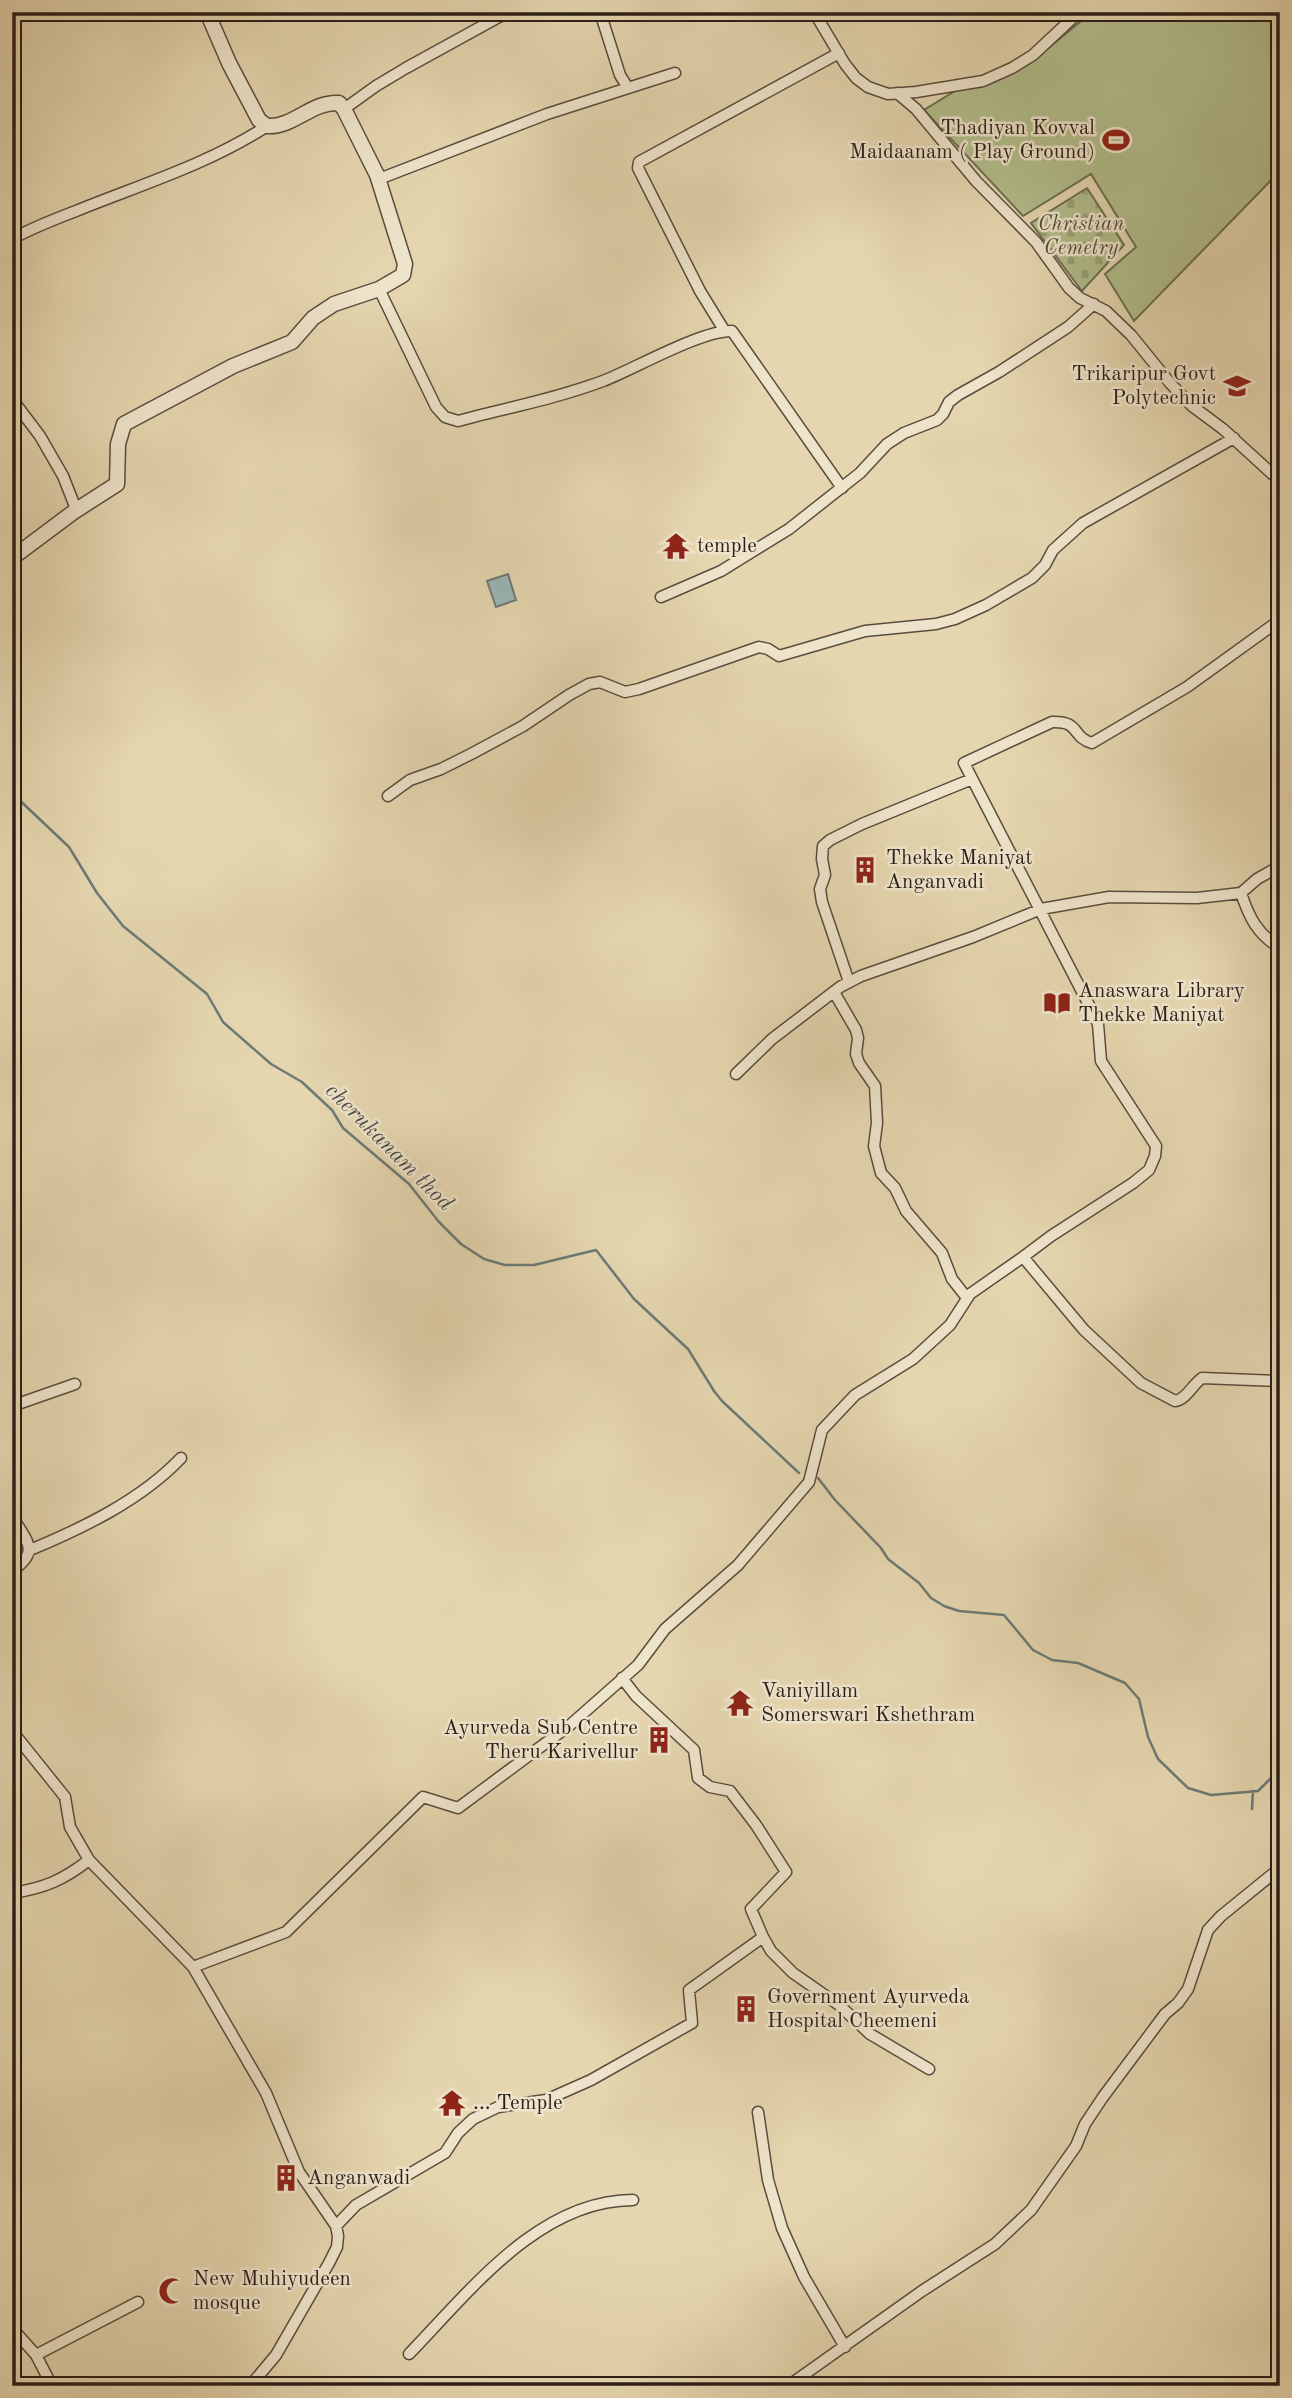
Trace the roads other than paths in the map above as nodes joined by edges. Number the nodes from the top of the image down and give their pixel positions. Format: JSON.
{"nodes":[{"id":1,"x":206,"y":12,"type":"edge"},
{"id":2,"x":509,"y":12,"type":"edge"},
{"id":3,"x":600,"y":12,"type":"edge"},
{"id":4,"x":814,"y":12,"type":"edge"},
{"id":5,"x":1079,"y":12,"type":"edge"},
{"id":6,"x":839,"y":53,"type":"junction"},
{"id":7,"x":675,"y":73,"type":"dead end"},
{"id":8,"x":628,"y":88,"type":"junction"},
{"id":9,"x":897,"y":93,"type":"junction"},
{"id":10,"x":344,"y":109,"type":"junction"},
{"id":11,"x":267,"y":126,"type":"junction"},
{"id":12,"x":379,"y":179,"type":"junction"},
{"id":13,"x":12,"y":239,"type":"edge"},
{"id":14,"x":379,"y":289,"type":"junction"},
{"id":15,"x":1094,"y":304,"type":"junction"},
{"id":16,"x":724,"y":330,"type":"junction"},
{"id":17,"x":12,"y":399,"type":"edge"},
{"id":18,"x":1234,"y":438,"type":"junction"},
{"id":19,"x":1280,"y":481,"type":"edge"},
{"id":20,"x":842,"y":488,"type":"junction"},
{"id":21,"x":76,"y":509,"type":"junction"},
{"id":22,"x":12,"y":558,"type":"edge"},
{"id":23,"x":661,"y":597,"type":"dead end"},
{"id":24,"x":1280,"y":620,"type":"edge"},
{"id":25,"x":972,"y":779,"type":"junction"},
{"id":26,"x":388,"y":796,"type":"dead end"},
{"id":27,"x":1280,"y":866,"type":"edge"},
{"id":28,"x":1241,"y":893,"type":"junction"},
{"id":29,"x":1041,"y":909,"type":"junction"},
{"id":30,"x":1280,"y":948,"type":"edge"},
{"id":31,"x":849,"y":982,"type":"junction"},
{"id":32,"x":834,"y":992,"type":"junction"},
{"id":33,"x":736,"y":1074,"type":"dead end"},
{"id":34,"x":1023,"y":1257,"type":"junction"},
{"id":35,"x":967,"y":1298,"type":"junction"},
{"id":36,"x":1280,"y":1381,"type":"edge"},
{"id":37,"x":75,"y":1384,"type":"dead end"},
{"id":38,"x":12,"y":1406,"type":"edge"},
{"id":39,"x":181,"y":1458,"type":"dead end"},
{"id":40,"x":12,"y":1516,"type":"edge"},
{"id":41,"x":30,"y":1550,"type":"junction"},
{"id":42,"x":12,"y":1571,"type":"edge"},
{"id":43,"x":622,"y":1678,"type":"junction"},
{"id":44,"x":12,"y":1731,"type":"edge"},
{"id":45,"x":89,"y":1860,"type":"junction"},
{"id":46,"x":1280,"y":1868,"type":"edge"},
{"id":47,"x":12,"y":1893,"type":"edge"},
{"id":48,"x":763,"y":1937,"type":"junction"},
{"id":49,"x":194,"y":1967,"type":"junction"},
{"id":50,"x":929,"y":2069,"type":"dead end"},
{"id":51,"x":758,"y":2112,"type":"dead end"},
{"id":52,"x":634,"y":2200,"type":"dead end"},
{"id":53,"x":335,"y":2226,"type":"junction"},
{"id":54,"x":138,"y":2302,"type":"dead end"},
{"id":55,"x":12,"y":2328,"type":"edge"},
{"id":56,"x":845,"y":2347,"type":"junction"},
{"id":57,"x":409,"y":2354,"type":"dead end"},
{"id":58,"x":36,"y":2355,"type":"junction"},
{"id":59,"x":52,"y":2386,"type":"edge"},
{"id":60,"x":250,"y":2386,"type":"edge"},
{"id":61,"x":788,"y":2386,"type":"edge"}],
"edges":[{"from":1,"to":11,"type":"street"},
{"from":2,"to":10,"type":"street"},
{"from":3,"to":8,"type":"street"},
{"from":4,"to":6,"type":"street"},
{"from":5,"to":9,"type":"street"},
{"from":6,"to":9,"type":"street"},
{"from":6,"to":16,"type":"street"},
{"from":7,"to":8,"type":"street"},
{"from":8,"to":12,"type":"street"},
{"from":9,"to":15,"type":"street"},
{"from":10,"to":11,"type":"street"},
{"from":10,"to":12,"type":"street"},
{"from":11,"to":13,"type":"street"},
{"from":12,"to":14,"type":"street"},
{"from":14,"to":16,"type":"street"},
{"from":14,"to":21,"type":"street"},
{"from":15,"to":18,"type":"street"},
{"from":15,"to":20,"type":"street"},
{"from":16,"to":20,"type":"street"},
{"from":17,"to":21,"type":"street"},
{"from":18,"to":19,"type":"street"},
{"from":18,"to":26,"type":"street"},
{"from":20,"to":23,"type":"street"},
{"from":21,"to":22,"type":"street"},
{"from":24,"to":25,"type":"street"},
{"from":25,"to":29,"type":"street"},
{"from":25,"to":31,"type":"street"},
{"from":27,"to":28,"type":"street"},
{"from":28,"to":29,"type":"street"},
{"from":28,"to":30,"type":"street"},
{"from":29,"to":31,"type":"street"},
{"from":29,"to":34,"type":"street"},
{"from":31,"to":32,"type":"street"},
{"from":32,"to":33,"type":"street"},
{"from":32,"to":35,"type":"street"},
{"from":34,"to":35,"type":"street"},
{"from":34,"to":36,"type":"street"},
{"from":35,"to":43,"type":"street"},
{"from":37,"to":38,"type":"street"},
{"from":39,"to":41,"type":"street"},
{"from":40,"to":41,"type":"street"},
{"from":41,"to":42,"type":"street"},
{"from":43,"to":48,"type":"street"},
{"from":43,"to":49,"type":"street"},
{"from":44,"to":45,"type":"street"},
{"from":45,"to":47,"type":"street"},
{"from":45,"to":49,"type":"street"},
{"from":46,"to":56,"type":"street"},
{"from":48,"to":50,"type":"street"},
{"from":48,"to":53,"type":"street"},
{"from":49,"to":53,"type":"street"},
{"from":51,"to":56,"type":"street"},
{"from":52,"to":57,"type":"street"},
{"from":53,"to":60,"type":"street"},
{"from":54,"to":58,"type":"street"},
{"from":55,"to":58,"type":"street"},
{"from":56,"to":61,"type":"street"},
{"from":58,"to":59,"type":"street"}]}
